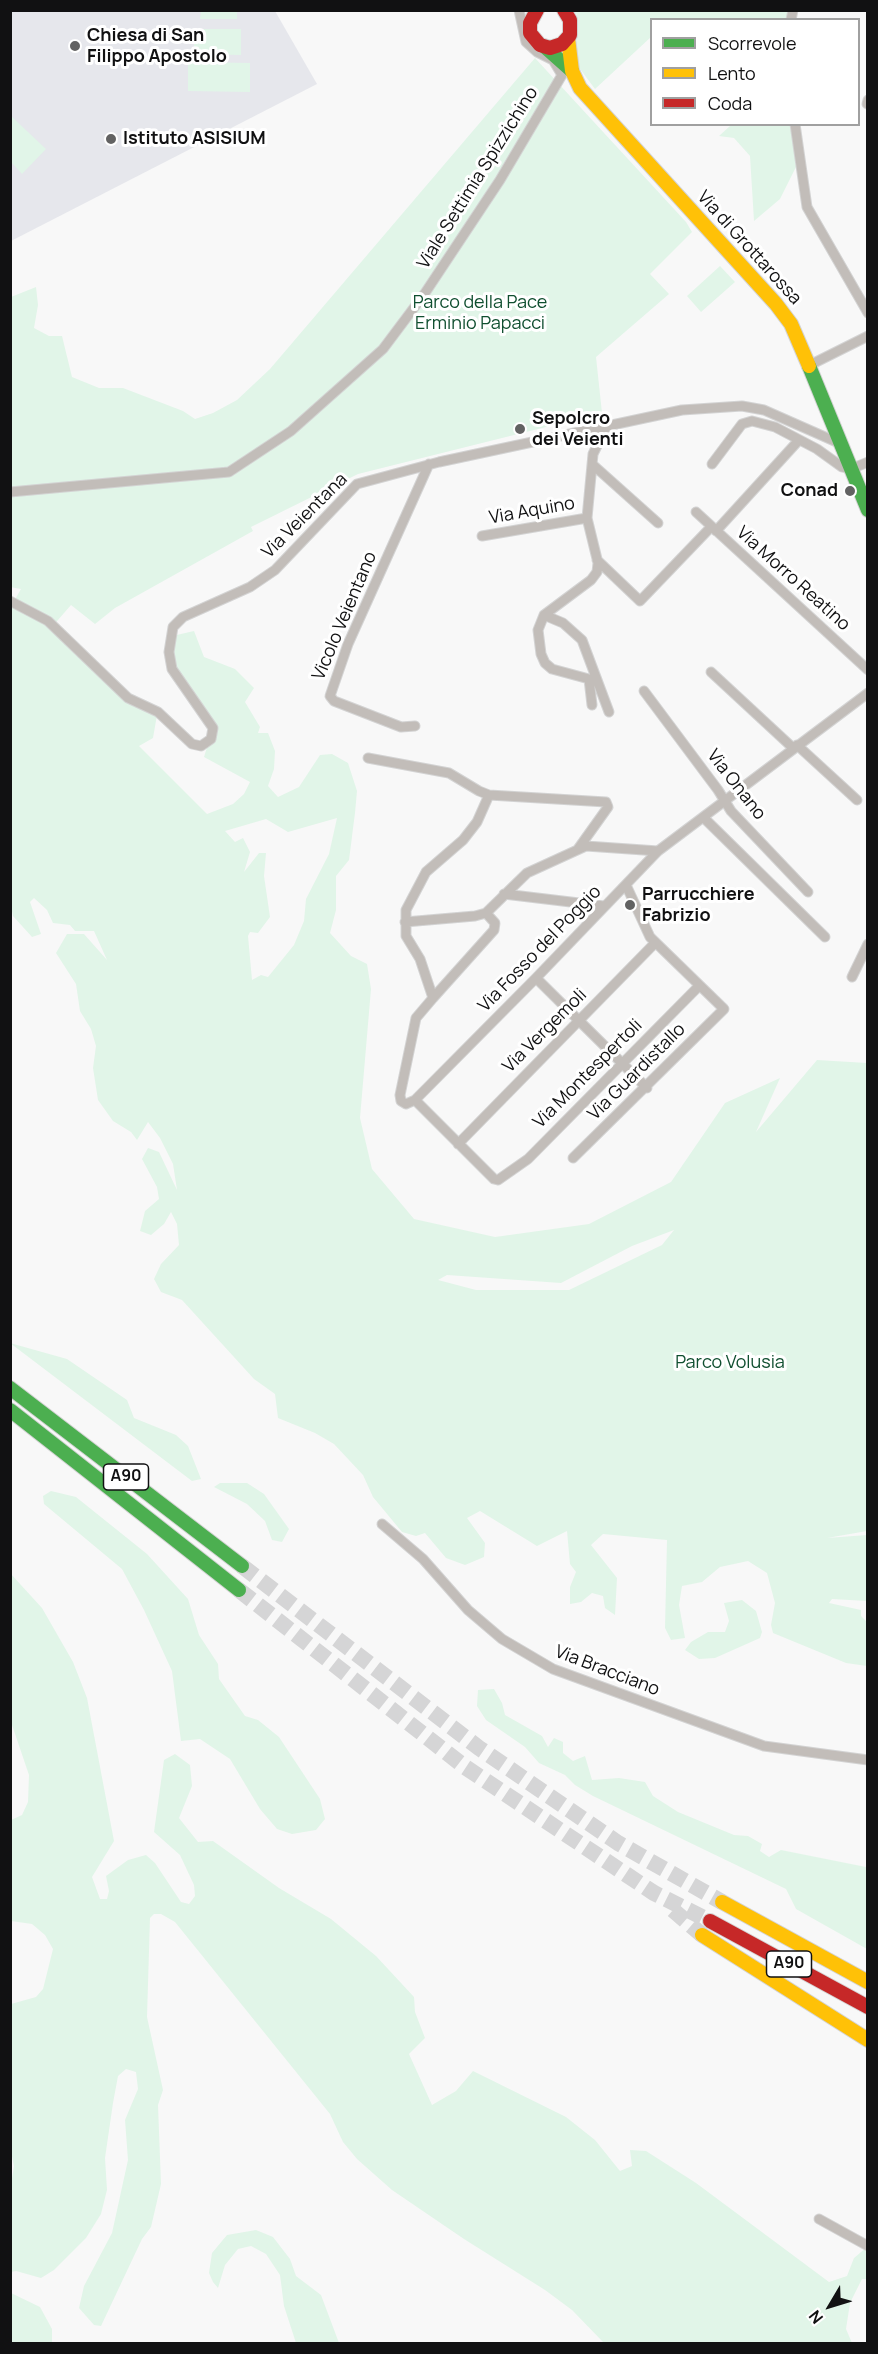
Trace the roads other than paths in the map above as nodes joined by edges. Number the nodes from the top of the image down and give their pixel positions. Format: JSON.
{"nodes":[{"id":1,"x":519,"y":10,"type":"edge"},
{"id":2,"x":567,"y":12,"type":"edge"},
{"id":3,"x":530,"y":15,"type":"edge"},
{"id":4,"x":568,"y":38,"type":"junction"},
{"id":5,"x":545,"y":47,"type":"junction"},
{"id":6,"x":572,"y":71,"type":"junction"},
{"id":7,"x":795,"y":126,"type":"edge"},
{"id":8,"x":867,"y":313,"type":"edge"},
{"id":9,"x":867,"y":336,"type":"edge"},
{"id":10,"x":810,"y":365,"type":"junction"},
{"id":11,"x":607,"y":425,"type":"junction"},
{"id":12,"x":799,"y":440,"type":"junction"},
{"id":13,"x":841,"y":444,"type":"junction"},
{"id":14,"x":867,"y":462,"type":"edge"},
{"id":15,"x":429,"y":464,"type":"junction"},
{"id":16,"x":592,"y":464,"type":"junction"},
{"id":17,"x":712,"y":464,"type":"dead end"},
{"id":18,"x":851,"y":470,"type":"junction"},
{"id":19,"x":10,"y":492,"type":"edge"},
{"id":20,"x":867,"y":510,"type":"edge"},
{"id":21,"x":696,"y":512,"type":"dead end"},
{"id":22,"x":586,"y":518,"type":"junction"},
{"id":23,"x":658,"y":523,"type":"dead end"},
{"id":24,"x":713,"y":529,"type":"junction"},
{"id":25,"x":482,"y":536,"type":"dead end"},
{"id":26,"x":597,"y":560,"type":"junction"},
{"id":27,"x":10,"y":601,"type":"edge"},
{"id":28,"x":544,"y":615,"type":"junction"},
{"id":29,"x":867,"y":670,"type":"edge"},
{"id":30,"x":711,"y":672,"type":"dead end"},
{"id":31,"x":644,"y":691,"type":"dead end"},
{"id":32,"x":867,"y":693,"type":"edge"},
{"id":33,"x":592,"y":705,"type":"dead end"},
{"id":34,"x":609,"y":712,"type":"dead end"},
{"id":35,"x":415,"y":726,"type":"dead end"},
{"id":36,"x":795,"y":746,"type":"junction"},
{"id":37,"x":368,"y":758,"type":"dead end"},
{"id":38,"x":489,"y":795,"type":"junction"},
{"id":39,"x":857,"y":800,"type":"dead end"},
{"id":40,"x":725,"y":801,"type":"junction"},
{"id":41,"x":704,"y":818,"type":"junction"},
{"id":42,"x":578,"y":849,"type":"junction"},
{"id":43,"x":658,"y":851,"type":"junction"},
{"id":44,"x":626,"y":885,"type":"junction"},
{"id":45,"x":808,"y":892,"type":"dead end"},
{"id":46,"x":504,"y":894,"type":"junction"},
{"id":47,"x":604,"y":906,"type":"junction"},
{"id":48,"x":486,"y":913,"type":"junction"},
{"id":49,"x":405,"y":922,"type":"junction"},
{"id":50,"x":825,"y":937,"type":"dead end"},
{"id":51,"x":655,"y":943,"type":"junction"},
{"id":52,"x":867,"y":944,"type":"edge"},
{"id":53,"x":852,"y":977,"type":"dead end"},
{"id":54,"x":536,"y":978,"type":"junction"},
{"id":55,"x":699,"y":986,"type":"junction"},
{"id":56,"x":433,"y":998,"type":"junction"},
{"id":57,"x":579,"y":1021,"type":"junction"},
{"id":58,"x":622,"y":1064,"type":"junction"},
{"id":59,"x":647,"y":1088,"type":"junction"},
{"id":60,"x":415,"y":1100,"type":"junction"},
{"id":61,"x":459,"y":1144,"type":"junction"},
{"id":62,"x":573,"y":1158,"type":"dead end"},
{"id":63,"x":10,"y":1388,"type":"edge"},
{"id":64,"x":10,"y":1410,"type":"edge"},
{"id":65,"x":382,"y":1524,"type":"dead end"},
{"id":66,"x":242,"y":1566,"type":"tunnel mouth"},
{"id":67,"x":239,"y":1590,"type":"tunnel mouth"},
{"id":68,"x":867,"y":1760,"type":"edge"},
{"id":69,"x":722,"y":1902,"type":"tunnel mouth"},
{"id":70,"x":710,"y":1921,"type":"tunnel mouth"},
{"id":71,"x":702,"y":1935,"type":"tunnel mouth"},
{"id":72,"x":800,"y":1945,"type":"junction"},
{"id":73,"x":867,"y":1969,"type":"edge"},
{"id":74,"x":867,"y":1982,"type":"edge"},
{"id":75,"x":867,"y":2007,"type":"edge"},
{"id":76,"x":867,"y":2040,"type":"edge"},
{"id":77,"x":819,"y":2219,"type":"dead end"},
{"id":78,"x":867,"y":2246,"type":"edge"}],
"edges":[{"from":1,"to":19,"type":"street","name":"Viale Settimia Spizzichino"},
{"from":2,"to":4,"type":"main road","name":"Via di Grottarossa"},
{"from":3,"to":5,"type":"main road","name":"Via di Grottarossa"},
{"from":4,"to":5,"type":"main road"},
{"from":4,"to":6,"type":"main road","name":"Via di Grottarossa"},
{"from":5,"to":6,"type":"main road","name":"Via di Grottarossa"},
{"from":6,"to":10,"type":"main road","name":"Via di Grottarossa"},
{"from":7,"to":8,"type":"street"},
{"from":9,"to":10,"type":"street"},
{"from":10,"to":13,"type":"main road","name":"Via di Grottarossa"},
{"from":11,"to":13,"type":"street","name":"Via Veientana"},
{"from":11,"to":15,"type":"street","name":"Via Veientana"},
{"from":11,"to":16,"type":"street"},
{"from":12,"to":17,"type":"street"},
{"from":12,"to":18,"type":"street"},
{"from":12,"to":24,"type":"street"},
{"from":13,"to":18,"type":"main road","name":"Via di Grottarossa"},
{"from":14,"to":18,"type":"street"},
{"from":15,"to":27,"type":"street","name":"Via Veientana"},
{"from":15,"to":35,"type":"street","name":"Vicolo Veientano"},
{"from":16,"to":22,"type":"street"},
{"from":16,"to":23,"type":"street"},
{"from":18,"to":20,"type":"main road","name":"Via di Grottarossa"},
{"from":21,"to":24,"type":"street","name":"Via Morro Reatino"},
{"from":22,"to":25,"type":"street","name":"Via Aquino"},
{"from":22,"to":26,"type":"street"},
{"from":24,"to":26,"type":"street"},
{"from":24,"to":29,"type":"street","name":"Via Morro Reatino"},
{"from":26,"to":28,"type":"street"},
{"from":28,"to":33,"type":"street"},
{"from":28,"to":34,"type":"street"},
{"from":30,"to":36,"type":"street"},
{"from":31,"to":40,"type":"street","name":"Via Onano"},
{"from":32,"to":36,"type":"street","name":"Via Fosso del Poggio"},
{"from":36,"to":39,"type":"street"},
{"from":36,"to":40,"type":"street","name":"Via Fosso del Poggio"},
{"from":37,"to":38,"type":"street"},
{"from":38,"to":42,"type":"street"},
{"from":38,"to":49,"type":"street"},
{"from":40,"to":41,"type":"street","name":"Via Fosso del Poggio"},
{"from":40,"to":45,"type":"street","name":"Via Onano"},
{"from":41,"to":43,"type":"street","name":"Via Fosso del Poggio"},
{"from":41,"to":50,"type":"street"},
{"from":42,"to":43,"type":"street"},
{"from":42,"to":46,"type":"street"},
{"from":43,"to":44,"type":"street","name":"Via Fosso del Poggio"},
{"from":44,"to":47,"type":"street","name":"Via Fosso del Poggio"},
{"from":44,"to":51,"type":"street"},
{"from":46,"to":47,"type":"street"},
{"from":46,"to":48,"type":"street"},
{"from":47,"to":54,"type":"street","name":"Via Fosso del Poggio"},
{"from":48,"to":49,"type":"street"},
{"from":48,"to":56,"type":"street"},
{"from":49,"to":56,"type":"street"},
{"from":51,"to":55,"type":"street"},
{"from":51,"to":57,"type":"street","name":"Via Vergemoli"},
{"from":52,"to":53,"type":"street"},
{"from":54,"to":57,"type":"street"},
{"from":54,"to":60,"type":"street","name":"Via Fosso del Poggio"},
{"from":55,"to":58,"type":"street","name":"Via Montespertoli"},
{"from":55,"to":59,"type":"street","name":"Via Guardistallo"},
{"from":56,"to":60,"type":"street"},
{"from":57,"to":58,"type":"street"},
{"from":57,"to":61,"type":"street","name":"Via Vergemoli"},
{"from":58,"to":59,"type":"street"},
{"from":58,"to":61,"type":"street","name":"Via Montespertoli"},
{"from":59,"to":62,"type":"street","name":"Via Guardistallo"},
{"from":60,"to":61,"type":"street"},
{"from":63,"to":66,"type":"main road","number":"A90"},
{"from":64,"to":67,"type":"main road","number":"A90"},
{"from":65,"to":68,"type":"street","name":"Via Bracciano"},
{"from":69,"to":72,"type":"main road","number":"A90"},
{"from":70,"to":75,"type":"main road","number":"A90"},
{"from":71,"to":76,"type":"main road"},
{"from":72,"to":73,"type":"main road"},
{"from":72,"to":74,"type":"main road","number":"A90"},
{"from":77,"to":78,"type":"street"}]}
